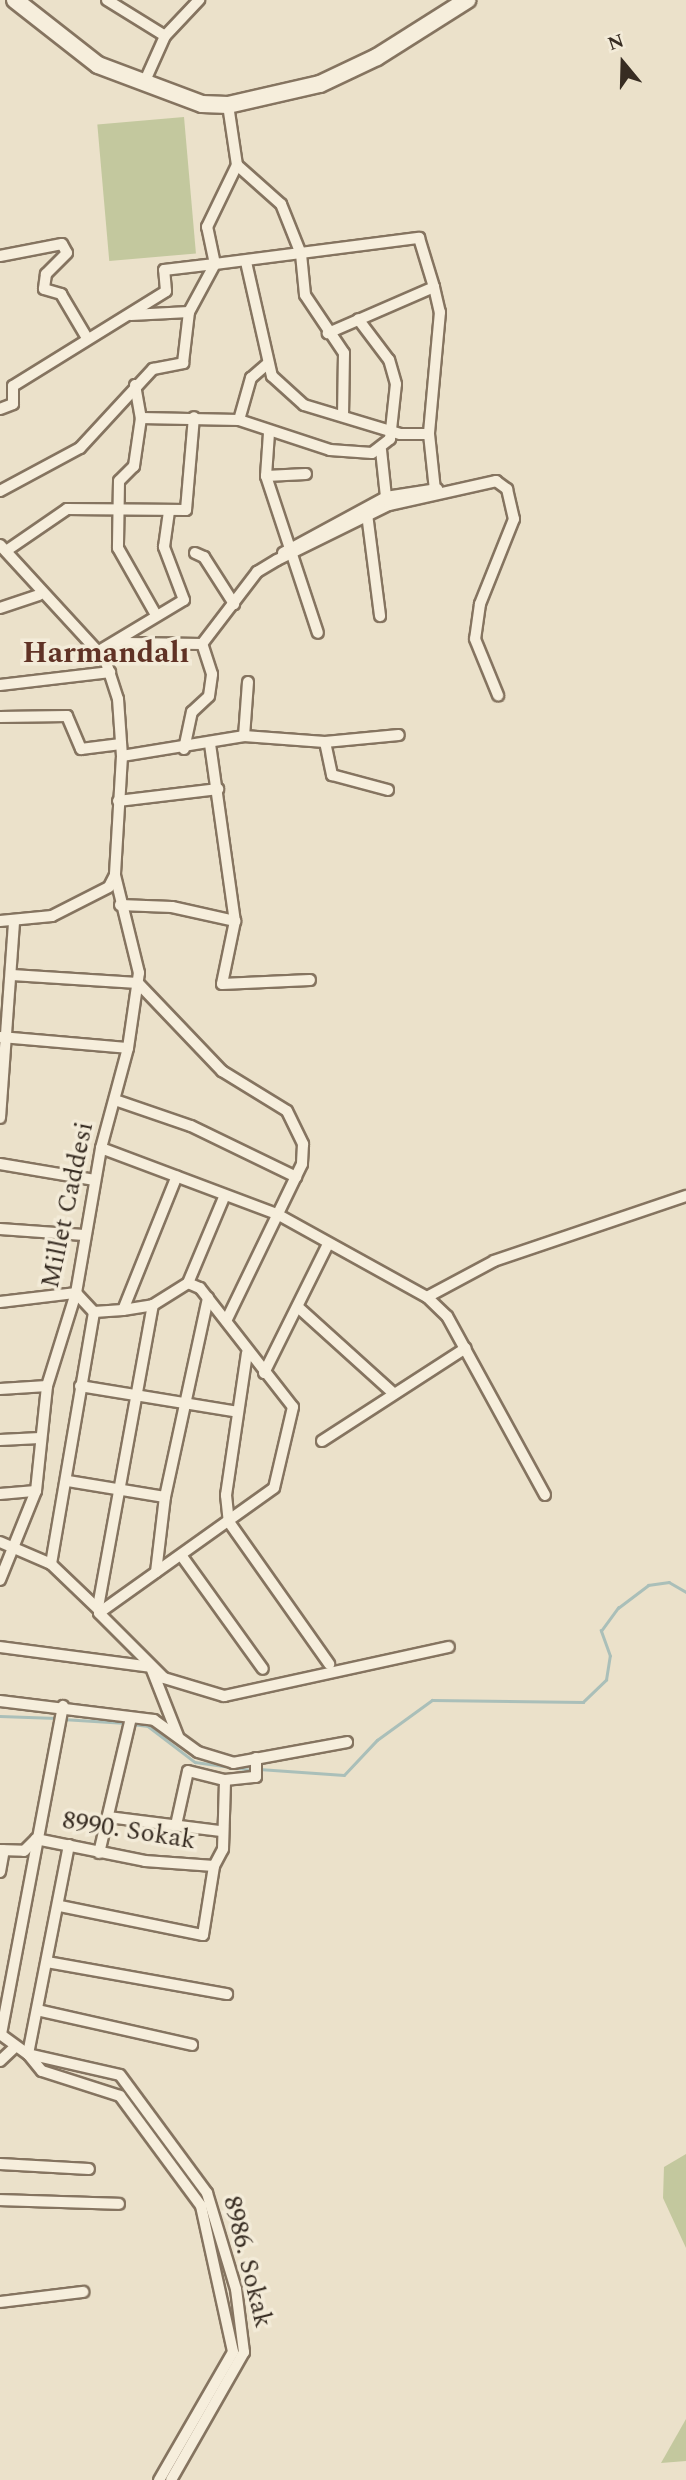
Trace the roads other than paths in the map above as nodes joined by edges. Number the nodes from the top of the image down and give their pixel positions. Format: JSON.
{"nodes":[{"id":1,"x":15,"y":0,"type":"edge"},
{"id":2,"x":107,"y":0,"type":"edge"},
{"id":3,"x":199,"y":0,"type":"edge"},
{"id":4,"x":467,"y":0,"type":"edge"},
{"id":5,"x":165,"y":36,"type":"junction"},
{"id":6,"x":144,"y":83,"type":"junction"},
{"id":7,"x":228,"y":105,"type":"junction"},
{"id":8,"x":237,"y":165,"type":"junction"},
{"id":9,"x":301,"y":254,"type":"junction"},
{"id":10,"x":0,"y":256,"type":"edge"},
{"id":11,"x":246,"y":261,"type":"junction"},
{"id":12,"x":215,"y":264,"type":"junction"},
{"id":13,"x":434,"y":287,"type":"junction"},
{"id":14,"x":166,"y":291,"type":"junction"},
{"id":15,"x":174,"y":312,"type":"junction"},
{"id":16,"x":189,"y":312,"type":"junction"},
{"id":17,"x":128,"y":315,"type":"junction"},
{"id":18,"x":358,"y":319,"type":"junction"},
{"id":19,"x":328,"y":333,"type":"junction"},
{"id":20,"x":87,"y":338,"type":"junction"},
{"id":21,"x":268,"y":363,"type":"junction"},
{"id":22,"x":135,"y":385,"type":"junction"},
{"id":23,"x":0,"y":409,"type":"edge"},
{"id":24,"x":343,"y":415,"type":"junction"},
{"id":25,"x":194,"y":417,"type":"junction"},
{"id":26,"x":141,"y":418,"type":"junction"},
{"id":27,"x":239,"y":420,"type":"junction"},
{"id":28,"x":393,"y":432,"type":"junction"},
{"id":29,"x":269,"y":433,"type":"junction"},
{"id":30,"x":429,"y":434,"type":"junction"},
{"id":31,"x":381,"y":450,"type":"junction"},
{"id":32,"x":306,"y":474,"type":"dead end"},
{"id":33,"x":266,"y":476,"type":"junction"},
{"id":34,"x":439,"y":489,"type":"junction"},
{"id":35,"x":0,"y":491,"type":"edge"},
{"id":36,"x":386,"y":497,"type":"junction"},
{"id":37,"x":169,"y":510,"type":"junction"},
{"id":38,"x":120,"y":512,"type":"junction"},
{"id":39,"x":367,"y":514,"type":"junction"},
{"id":40,"x":3,"y":548,"type":"edge"},
{"id":41,"x":195,"y":553,"type":"dead end"},
{"id":42,"x":288,"y":553,"type":"junction"},
{"id":43,"x":39,"y":594,"type":"junction"},
{"id":44,"x":234,"y":604,"type":"junction"},
{"id":45,"x":0,"y":608,"type":"edge"},
{"id":46,"x":156,"y":615,"type":"junction"},
{"id":47,"x":380,"y":616,"type":"dead end"},
{"id":48,"x":318,"y":633,"type":"dead end"},
{"id":49,"x":202,"y":644,"type":"junction"},
{"id":50,"x":102,"y":655,"type":"junction"},
{"id":51,"x":110,"y":672,"type":"junction"},
{"id":52,"x":248,"y":682,"type":"dead end"},
{"id":53,"x":0,"y":685,"type":"edge"},
{"id":54,"x":498,"y":695,"type":"dead end"},
{"id":55,"x":0,"y":717,"type":"edge"},
{"id":56,"x":398,"y":735,"type":"dead end"},
{"id":57,"x":244,"y":736,"type":"junction"},
{"id":58,"x":325,"y":742,"type":"junction"},
{"id":59,"x":210,"y":744,"type":"junction"},
{"id":60,"x":184,"y":749,"type":"junction"},
{"id":61,"x":121,"y":750,"type":"junction"},
{"id":62,"x":218,"y":789,"type":"junction"},
{"id":63,"x":388,"y":790,"type":"dead end"},
{"id":64,"x":118,"y":801,"type":"junction"},
{"id":65,"x":115,"y":875,"type":"junction"},
{"id":66,"x":120,"y":905,"type":"junction"},
{"id":67,"x":0,"y":921,"type":"edge"},
{"id":68,"x":234,"y":921,"type":"junction"},
{"id":69,"x":14,"y":922,"type":"junction"},
{"id":70,"x":12,"y":975,"type":"junction"},
{"id":71,"x":310,"y":980,"type":"dead end"},
{"id":72,"x":138,"y":983,"type":"junction"},
{"id":73,"x":2,"y":1037,"type":"edge"},
{"id":74,"x":128,"y":1048,"type":"junction"},
{"id":75,"x":115,"y":1100,"type":"junction"},
{"id":76,"x":0,"y":1118,"type":"edge"},
{"id":77,"x":101,"y":1148,"type":"junction"},
{"id":78,"x":0,"y":1164,"type":"edge"},
{"id":79,"x":177,"y":1176,"type":"junction"},
{"id":80,"x":296,"y":1177,"type":"junction"},
{"id":81,"x":95,"y":1180,"type":"junction"},
{"id":82,"x":225,"y":1195,"type":"junction"},
{"id":83,"x":686,"y":1196,"type":"edge"},
{"id":84,"x":277,"y":1214,"type":"junction"},
{"id":85,"x":0,"y":1229,"type":"edge"},
{"id":86,"x":84,"y":1235,"type":"junction"},
{"id":87,"x":328,"y":1244,"type":"junction"},
{"id":88,"x":188,"y":1283,"type":"junction"},
{"id":89,"x":76,"y":1293,"type":"junction"},
{"id":90,"x":427,"y":1297,"type":"junction"},
{"id":91,"x":208,"y":1298,"type":"junction"},
{"id":92,"x":0,"y":1302,"type":"edge"},
{"id":93,"x":153,"y":1306,"type":"junction"},
{"id":94,"x":299,"y":1308,"type":"junction"},
{"id":95,"x":123,"y":1310,"type":"junction"},
{"id":96,"x":94,"y":1312,"type":"junction"},
{"id":97,"x":226,"y":1321,"type":"junction"},
{"id":98,"x":466,"y":1348,"type":"junction"},
{"id":99,"x":247,"y":1353,"type":"junction"},
{"id":100,"x":264,"y":1373,"type":"junction"},
{"id":101,"x":47,"y":1386,"type":"junction"},
{"id":102,"x":80,"y":1386,"type":"junction"},
{"id":103,"x":0,"y":1389,"type":"edge"},
{"id":104,"x":392,"y":1392,"type":"junction"},
{"id":105,"x":141,"y":1396,"type":"junction"},
{"id":106,"x":187,"y":1402,"type":"junction"},
{"id":107,"x":238,"y":1412,"type":"junction"},
{"id":108,"x":40,"y":1438,"type":"junction"},
{"id":109,"x":0,"y":1440,"type":"edge"},
{"id":110,"x":322,"y":1441,"type":"dead end"},
{"id":111,"x":68,"y":1481,"type":"junction"},
{"id":112,"x":122,"y":1490,"type":"junction"},
{"id":113,"x":36,"y":1491,"type":"junction"},
{"id":114,"x":0,"y":1494,"type":"edge"},
{"id":115,"x":545,"y":1494,"type":"dead end"},
{"id":116,"x":165,"y":1497,"type":"junction"},
{"id":117,"x":229,"y":1522,"type":"junction"},
{"id":118,"x":0,"y":1542,"type":"edge"},
{"id":119,"x":18,"y":1545,"type":"junction"},
{"id":120,"x":181,"y":1555,"type":"junction"},
{"id":121,"x":51,"y":1564,"type":"junction"},
{"id":122,"x":156,"y":1572,"type":"junction"},
{"id":123,"x":0,"y":1580,"type":"edge"},
{"id":124,"x":99,"y":1610,"type":"junction"},
{"id":125,"x":0,"y":1647,"type":"edge"},
{"id":126,"x":449,"y":1647,"type":"dead end"},
{"id":127,"x":329,"y":1664,"type":"dead end"},
{"id":128,"x":151,"y":1667,"type":"junction"},
{"id":129,"x":263,"y":1669,"type":"dead end"},
{"id":130,"x":0,"y":1701,"type":"edge"},
{"id":131,"x":63,"y":1706,"type":"junction"},
{"id":132,"x":130,"y":1722,"type":"junction"},
{"id":133,"x":178,"y":1736,"type":"junction"},
{"id":134,"x":347,"y":1742,"type":"dead end"},
{"id":135,"x":256,"y":1761,"type":"junction"},
{"id":136,"x":225,"y":1780,"type":"junction"},
{"id":137,"x":108,"y":1818,"type":"junction"},
{"id":138,"x":176,"y":1825,"type":"junction"},
{"id":139,"x":222,"y":1830,"type":"junction"},
{"id":140,"x":36,"y":1839,"type":"junction"},
{"id":141,"x":69,"y":1844,"type":"junction"},
{"id":142,"x":2,"y":1850,"type":"edge"},
{"id":143,"x":99,"y":1853,"type":"junction"},
{"id":144,"x":214,"y":1866,"type":"junction"},
{"id":145,"x":0,"y":1872,"type":"edge"},
{"id":146,"x":60,"y":1906,"type":"junction"},
{"id":147,"x":47,"y":1962,"type":"junction"},
{"id":148,"x":227,"y":1994,"type":"dead end"},
{"id":149,"x":37,"y":2010,"type":"junction"},
{"id":150,"x":0,"y":2034,"type":"edge"},
{"id":151,"x":192,"y":2045,"type":"dead end"},
{"id":152,"x":15,"y":2046,"type":"junction"},
{"id":153,"x":28,"y":2054,"type":"junction"},
{"id":154,"x":0,"y":2061,"type":"edge"},
{"id":155,"x":0,"y":2164,"type":"edge"},
{"id":156,"x":89,"y":2169,"type":"dead end"},
{"id":157,"x":0,"y":2200,"type":"edge"},
{"id":158,"x":119,"y":2204,"type":"dead end"},
{"id":159,"x":83,"y":2292,"type":"dead end"},
{"id":160,"x":0,"y":2302,"type":"edge"},
{"id":161,"x":159,"y":2480,"type":"edge"},
{"id":162,"x":171,"y":2480,"type":"edge"}],
"edges":[{"from":1,"to":6,"type":"street"},
{"from":2,"to":5,"type":"street"},
{"from":3,"to":5,"type":"street"},
{"from":4,"to":7,"type":"street"},
{"from":5,"to":6,"type":"street"},
{"from":6,"to":7,"type":"street"},
{"from":7,"to":8,"type":"street"},
{"from":8,"to":9,"type":"street"},
{"from":8,"to":12,"type":"street"},
{"from":9,"to":11,"type":"street"},
{"from":9,"to":13,"type":"street"},
{"from":9,"to":19,"type":"street"},
{"from":10,"to":20,"type":"street"},
{"from":11,"to":12,"type":"street"},
{"from":11,"to":21,"type":"street"},
{"from":12,"to":14,"type":"street"},
{"from":12,"to":16,"type":"street"},
{"from":13,"to":18,"type":"street"},
{"from":13,"to":30,"type":"street"},
{"from":14,"to":15,"type":"street"},
{"from":14,"to":17,"type":"street"},
{"from":15,"to":16,"type":"street"},
{"from":15,"to":17,"type":"street"},
{"from":16,"to":22,"type":"street"},
{"from":17,"to":20,"type":"street"},
{"from":18,"to":19,"type":"street"},
{"from":18,"to":28,"type":"street"},
{"from":19,"to":24,"type":"street"},
{"from":20,"to":23,"type":"street"},
{"from":21,"to":24,"type":"street"},
{"from":21,"to":27,"type":"street"},
{"from":22,"to":26,"type":"street"},
{"from":22,"to":35,"type":"street"},
{"from":24,"to":28,"type":"street"},
{"from":25,"to":26,"type":"street"},
{"from":25,"to":27,"type":"street"},
{"from":25,"to":37,"type":"street"},
{"from":26,"to":38,"type":"street"},
{"from":27,"to":29,"type":"street"},
{"from":28,"to":30,"type":"street"},
{"from":28,"to":31,"type":"street"},
{"from":29,"to":31,"type":"street"},
{"from":29,"to":33,"type":"street"},
{"from":30,"to":34,"type":"street"},
{"from":31,"to":36,"type":"street"},
{"from":32,"to":33,"type":"street"},
{"from":33,"to":42,"type":"street"},
{"from":34,"to":36,"type":"street"},
{"from":34,"to":39,"type":"street"},
{"from":34,"to":54,"type":"street"},
{"from":36,"to":42,"type":"street"},
{"from":37,"to":38,"type":"street"},
{"from":37,"to":46,"type":"street"},
{"from":38,"to":40,"type":"street"},
{"from":38,"to":46,"type":"street"},
{"from":39,"to":42,"type":"street"},
{"from":39,"to":47,"type":"street"},
{"from":40,"to":43,"type":"street"},
{"from":41,"to":44,"type":"street"},
{"from":42,"to":44,"type":"street"},
{"from":42,"to":48,"type":"street"},
{"from":43,"to":45,"type":"street"},
{"from":43,"to":50,"type":"street"},
{"from":44,"to":49,"type":"street"},
{"from":46,"to":50,"type":"street"},
{"from":49,"to":50,"type":"street"},
{"from":49,"to":60,"type":"street"},
{"from":50,"to":51,"type":"street","name":"Millet Caddesi"},
{"from":51,"to":53,"type":"street"},
{"from":51,"to":61,"type":"street","name":"Millet Caddesi"},
{"from":52,"to":57,"type":"street"},
{"from":55,"to":61,"type":"street"},
{"from":56,"to":58,"type":"street"},
{"from":57,"to":58,"type":"street"},
{"from":57,"to":59,"type":"street"},
{"from":58,"to":63,"type":"street"},
{"from":59,"to":60,"type":"street"},
{"from":59,"to":62,"type":"street"},
{"from":60,"to":61,"type":"street"},
{"from":61,"to":64,"type":"street","name":"Millet Caddesi"},
{"from":62,"to":64,"type":"street"},
{"from":62,"to":68,"type":"street"},
{"from":64,"to":65,"type":"street","name":"Millet Caddesi"},
{"from":65,"to":66,"type":"street","name":"Millet Caddesi"},
{"from":65,"to":69,"type":"street"},
{"from":66,"to":68,"type":"street"},
{"from":66,"to":72,"type":"street","name":"Millet Caddesi"},
{"from":67,"to":69,"type":"street"},
{"from":68,"to":71,"type":"street"},
{"from":69,"to":70,"type":"street"},
{"from":70,"to":72,"type":"street"},
{"from":70,"to":73,"type":"street"},
{"from":72,"to":74,"type":"street","name":"Millet Caddesi"},
{"from":72,"to":80,"type":"street"},
{"from":73,"to":74,"type":"street"},
{"from":73,"to":76,"type":"street"},
{"from":74,"to":75,"type":"street","name":"Millet Caddesi"},
{"from":75,"to":77,"type":"street","name":"Millet Caddesi"},
{"from":75,"to":80,"type":"street"},
{"from":77,"to":79,"type":"street"},
{"from":77,"to":81,"type":"street","name":"Millet Caddesi"},
{"from":78,"to":81,"type":"street"},
{"from":79,"to":82,"type":"street"},
{"from":79,"to":95,"type":"street"},
{"from":80,"to":84,"type":"street"},
{"from":81,"to":86,"type":"street","name":"Millet Caddesi"},
{"from":82,"to":84,"type":"street"},
{"from":82,"to":88,"type":"street"},
{"from":83,"to":90,"type":"street"},
{"from":84,"to":87,"type":"street"},
{"from":84,"to":97,"type":"street"},
{"from":85,"to":86,"type":"street"},
{"from":86,"to":89,"type":"street","name":"Millet Caddesi"},
{"from":87,"to":90,"type":"street"},
{"from":87,"to":94,"type":"street"},
{"from":88,"to":91,"type":"street"},
{"from":88,"to":93,"type":"street"},
{"from":89,"to":92,"type":"street"},
{"from":89,"to":96,"type":"street"},
{"from":89,"to":101,"type":"street","name":"Millet Caddesi"},
{"from":90,"to":98,"type":"street"},
{"from":91,"to":97,"type":"street"},
{"from":91,"to":106,"type":"street"},
{"from":93,"to":95,"type":"street"},
{"from":93,"to":105,"type":"street"},
{"from":94,"to":100,"type":"street"},
{"from":94,"to":104,"type":"street"},
{"from":95,"to":96,"type":"street"},
{"from":96,"to":102,"type":"street"},
{"from":97,"to":99,"type":"street"},
{"from":98,"to":104,"type":"street"},
{"from":98,"to":115,"type":"street"},
{"from":99,"to":100,"type":"street"},
{"from":99,"to":107,"type":"street"},
{"from":100,"to":117,"type":"street"},
{"from":101,"to":103,"type":"street"},
{"from":101,"to":108,"type":"street","name":"Millet Caddesi"},
{"from":102,"to":105,"type":"street"},
{"from":102,"to":111,"type":"street"},
{"from":104,"to":110,"type":"street"},
{"from":105,"to":106,"type":"street"},
{"from":105,"to":112,"type":"street"},
{"from":106,"to":107,"type":"street"},
{"from":106,"to":116,"type":"street"},
{"from":107,"to":117,"type":"street"},
{"from":108,"to":109,"type":"street"},
{"from":108,"to":113,"type":"street","name":"Millet Caddesi"},
{"from":111,"to":112,"type":"street"},
{"from":111,"to":121,"type":"street"},
{"from":112,"to":116,"type":"street"},
{"from":112,"to":124,"type":"street"},
{"from":113,"to":114,"type":"street"},
{"from":113,"to":119,"type":"street","name":"Millet Caddesi"},
{"from":116,"to":122,"type":"street"},
{"from":117,"to":120,"type":"street"},
{"from":117,"to":127,"type":"street"},
{"from":118,"to":119,"type":"street"},
{"from":119,"to":121,"type":"street"},
{"from":119,"to":123,"type":"street","name":"Millet Caddesi"},
{"from":120,"to":122,"type":"street"},
{"from":120,"to":129,"type":"street"},
{"from":121,"to":124,"type":"street"},
{"from":122,"to":124,"type":"street"},
{"from":124,"to":128,"type":"street"},
{"from":125,"to":128,"type":"street"},
{"from":126,"to":128,"type":"street"},
{"from":128,"to":133,"type":"street"},
{"from":130,"to":131,"type":"street"},
{"from":131,"to":132,"type":"street"},
{"from":131,"to":140,"type":"street"},
{"from":132,"to":133,"type":"street"},
{"from":132,"to":137,"type":"street"},
{"from":133,"to":135,"type":"street"},
{"from":134,"to":135,"type":"street"},
{"from":135,"to":136,"type":"street"},
{"from":136,"to":138,"type":"street"},
{"from":136,"to":139,"type":"street"},
{"from":137,"to":138,"type":"street"},
{"from":137,"to":143,"type":"street"},
{"from":138,"to":139,"type":"street"},
{"from":139,"to":144,"type":"street"},
{"from":140,"to":141,"type":"street","name":"8990. Sokak"},
{"from":140,"to":142,"type":"street","name":"8990. Sokak"},
{"from":140,"to":150,"type":"street"},
{"from":141,"to":143,"type":"street","name":"8990. Sokak"},
{"from":141,"to":146,"type":"street"},
{"from":142,"to":145,"type":"street"},
{"from":143,"to":144,"type":"street","name":"8990. Sokak"},
{"from":144,"to":146,"type":"street"},
{"from":146,"to":147,"type":"street"},
{"from":147,"to":148,"type":"street"},
{"from":147,"to":149,"type":"street"},
{"from":149,"to":151,"type":"street"},
{"from":149,"to":153,"type":"street"},
{"from":150,"to":152,"type":"street","name":"8986. Sokak"},
{"from":152,"to":153,"type":"street","name":"8986. Sokak"},
{"from":152,"to":154,"type":"street"},
{"from":153,"to":161,"type":"street","name":"8986. Sokak"},
{"from":153,"to":162,"type":"street","name":"8986. Sokak"},
{"from":155,"to":156,"type":"street"},
{"from":157,"to":158,"type":"street"},
{"from":159,"to":160,"type":"street"}]}
